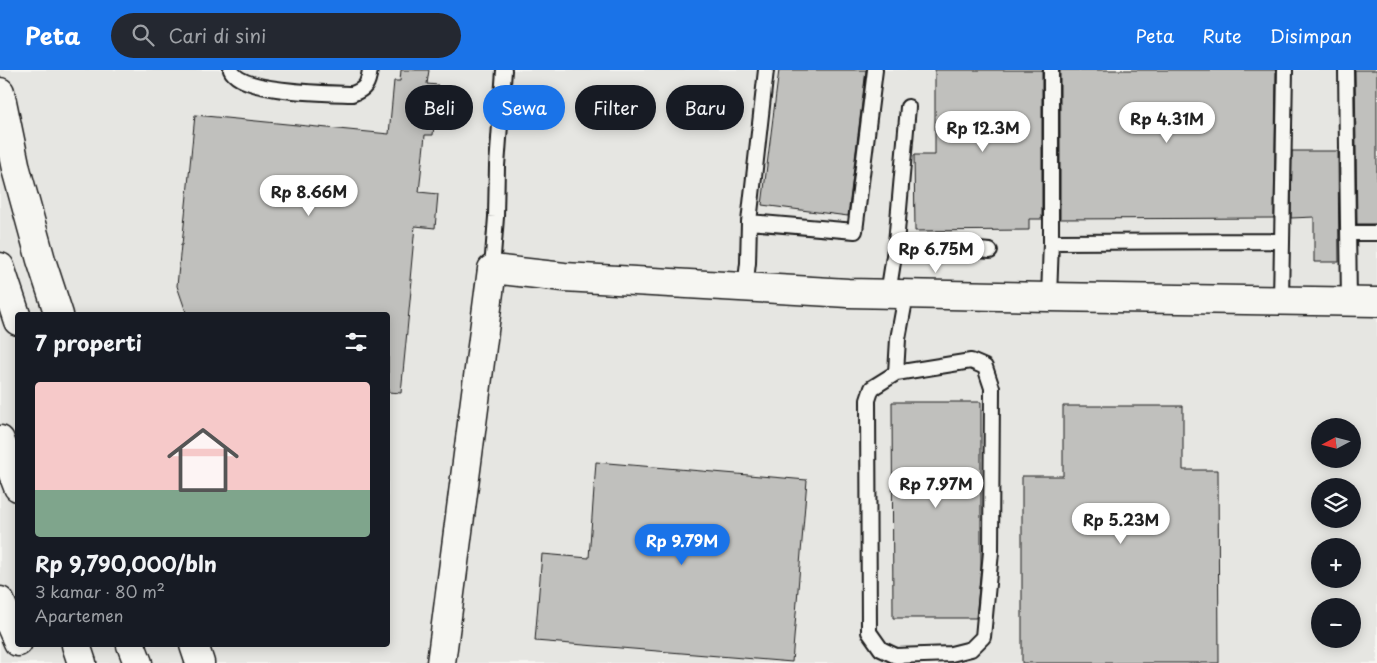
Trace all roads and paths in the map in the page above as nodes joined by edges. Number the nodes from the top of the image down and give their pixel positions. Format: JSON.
{"nodes":[{"id":1,"x":231,"y":70,"type":"edge"},
{"id":2,"x":370,"y":70,"type":"edge"},
{"id":3,"x":504,"y":70,"type":"edge"},
{"id":4,"x":766,"y":70,"type":"edge"},
{"id":5,"x":875,"y":70,"type":"edge"},
{"id":6,"x":1051,"y":70,"type":"edge"},
{"id":7,"x":1285,"y":70,"type":"edge"},
{"id":8,"x":1346,"y":70,"type":"edge"},
{"id":9,"x":0,"y":92,"type":"edge"},
{"id":10,"x":908,"y":107,"type":"dead end"},
{"id":11,"x":749,"y":222,"type":"junction"},
{"id":12,"x":1349,"y":233,"type":"junction"},
{"id":13,"x":1377,"y":233,"type":"edge"},
{"id":14,"x":1282,"y":241,"type":"junction"},
{"id":15,"x":1051,"y":242,"type":"junction"},
{"id":16,"x":896,"y":243,"type":"junction"},
{"id":17,"x":990,"y":251,"type":"dead end"},
{"id":18,"x":0,"y":267,"type":"edge"},
{"id":19,"x":492,"y":268,"type":"junction"},
{"id":20,"x":745,"y":288,"type":"junction"},
{"id":21,"x":897,"y":294,"type":"junction"},
{"id":22,"x":1049,"y":297,"type":"junction"},
{"id":23,"x":1281,"y":300,"type":"junction"},
{"id":24,"x":1349,"y":302,"type":"junction"},
{"id":25,"x":1377,"y":302,"type":"edge"},
{"id":26,"x":15,"y":312,"type":"edge"},
{"id":27,"x":57,"y":312,"type":"edge"},
{"id":28,"x":896,"y":373,"type":"junction"},
{"id":29,"x":0,"y":440,"type":"edge"},
{"id":30,"x":15,"y":479,"type":"edge"},
{"id":31,"x":0,"y":602,"type":"edge"},
{"id":32,"x":15,"y":637,"type":"edge"},
{"id":33,"x":19,"y":647,"type":"edge"},
{"id":34,"x":77,"y":647,"type":"edge"},
{"id":35,"x":132,"y":647,"type":"edge"},
{"id":36,"x":175,"y":647,"type":"edge"},
{"id":37,"x":195,"y":647,"type":"edge"},
{"id":38,"x":27,"y":663,"type":"edge"},
{"id":39,"x":82,"y":663,"type":"edge"},
{"id":40,"x":138,"y":663,"type":"edge"},
{"id":41,"x":181,"y":663,"type":"edge"},
{"id":42,"x":200,"y":663,"type":"edge"},
{"id":43,"x":441,"y":663,"type":"edge"}],
"edges":[{"from":1,"to":2,"type":"lane"},
{"from":3,"to":19,"type":"lane"},
{"from":4,"to":11,"type":"lane"},
{"from":5,"to":11,"type":"lane"},
{"from":6,"to":15,"type":"lane"},
{"from":7,"to":14,"type":"lane"},
{"from":8,"to":12,"type":"lane"},
{"from":9,"to":27,"type":"main road"},
{"from":10,"to":16,"type":"lane"},
{"from":11,"to":20,"type":"lane"},
{"from":12,"to":13,"type":"lane"},
{"from":12,"to":24,"type":"lane"},
{"from":14,"to":15,"type":"lane"},
{"from":14,"to":23,"type":"lane"},
{"from":15,"to":22,"type":"lane"},
{"from":16,"to":17,"type":"lane"},
{"from":16,"to":21,"type":"lane"},
{"from":18,"to":26,"type":"main road"},
{"from":19,"to":20,"type":"main road"},
{"from":19,"to":43,"type":"main road"},
{"from":20,"to":21,"type":"main road"},
{"from":21,"to":22,"type":"main road"},
{"from":21,"to":28,"type":"lane"},
{"from":22,"to":23,"type":"main road"},
{"from":23,"to":24,"type":"main road"},
{"from":24,"to":25,"type":"main road"},
{"from":28,"to":28,"type":"lane"},
{"from":29,"to":30,"type":"main road"},
{"from":31,"to":32,"type":"main road"},
{"from":33,"to":38,"type":"main road"},
{"from":34,"to":39,"type":"main road"},
{"from":35,"to":40,"type":"main road"},
{"from":36,"to":41,"type":"main road"},
{"from":37,"to":42,"type":"main road"}]}
